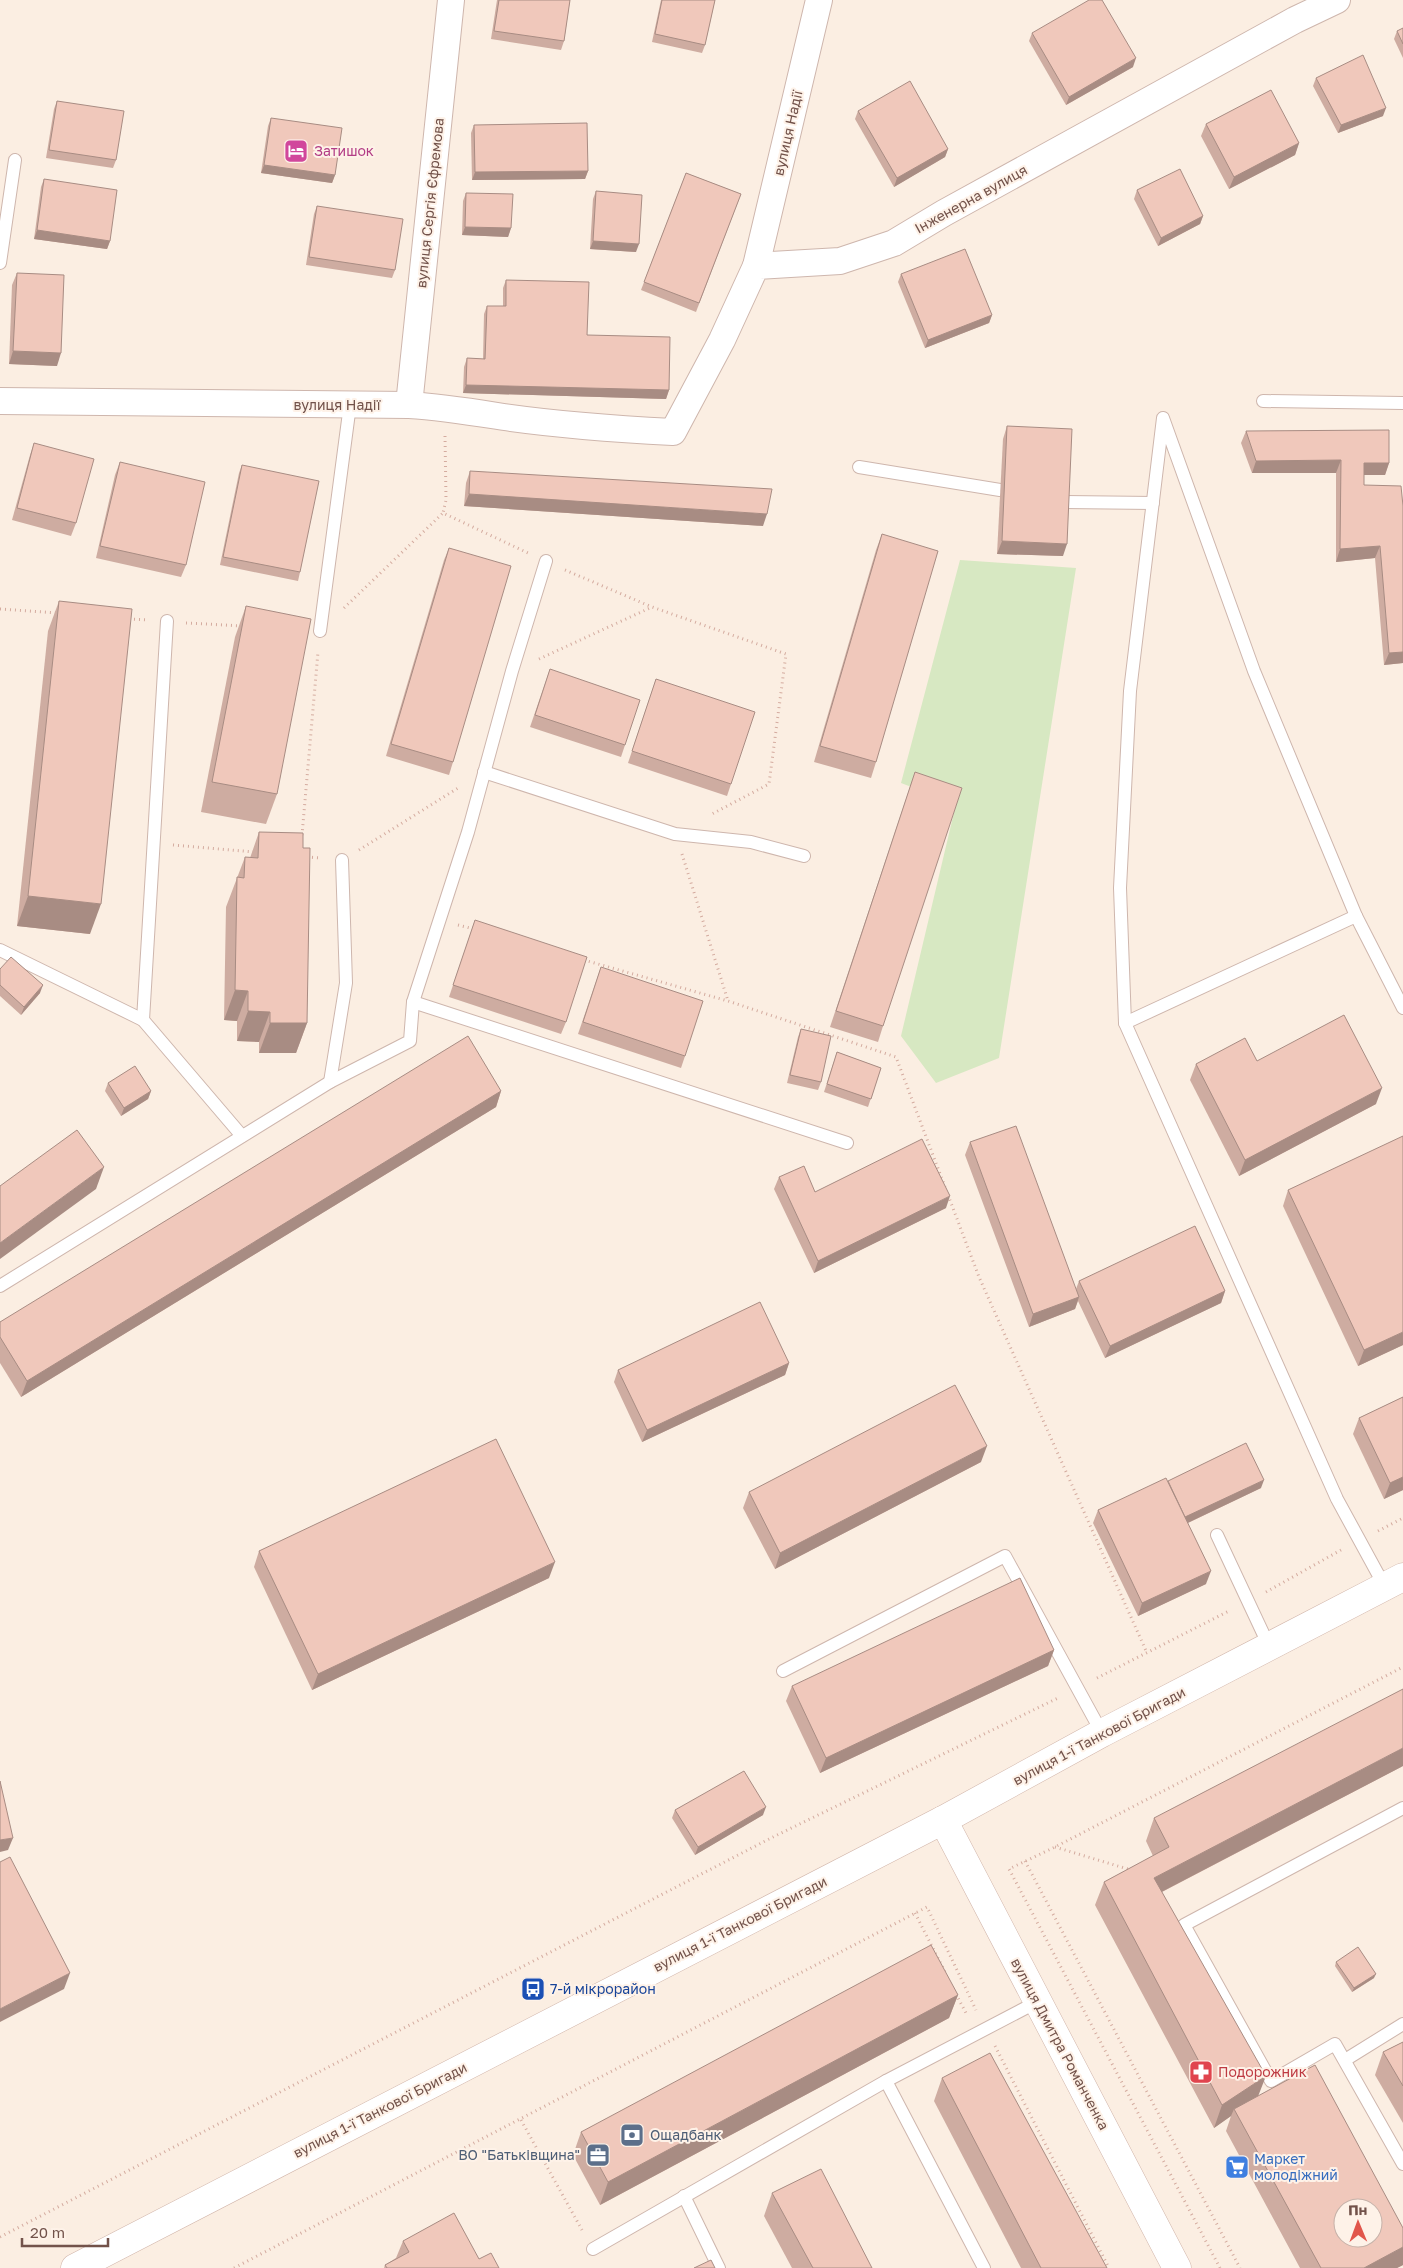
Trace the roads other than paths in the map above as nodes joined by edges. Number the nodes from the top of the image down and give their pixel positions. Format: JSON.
{"nodes":[{"id":1,"x":451,"y":0,"type":"edge"},
{"id":2,"x":819,"y":0,"type":"edge"},
{"id":3,"x":1337,"y":0,"type":"edge"},
{"id":4,"x":15,"y":160,"type":"dead end"},
{"id":5,"x":0,"y":263,"type":"edge"},
{"id":6,"x":756,"y":266,"type":"junction"},
{"id":7,"x":0,"y":401,"type":"edge"},
{"id":8,"x":1263,"y":401,"type":"dead end"},
{"id":9,"x":1403,"y":403,"type":"edge"},
{"id":10,"x":350,"y":405,"type":"junction"},
{"id":11,"x":409,"y":405,"type":"junction"},
{"id":12,"x":859,"y":467,"type":"dead end"},
{"id":13,"x":1000,"y":490,"type":"dead end"},
{"id":14,"x":1065,"y":502,"type":"edge"},
{"id":15,"x":1153,"y":503,"type":"junction"},
{"id":16,"x":546,"y":561,"type":"road end"},
{"id":17,"x":166,"y":621,"type":"road end"},
{"id":18,"x":320,"y":631,"type":"road end"},
{"id":19,"x":484,"y":772,"type":"junction"},
{"id":20,"x":804,"y":856,"type":"dead end"},
{"id":21,"x":342,"y":860,"type":"road end"},
{"id":22,"x":1356,"y":916,"type":"junction"},
{"id":23,"x":0,"y":950,"type":"edge"},
{"id":24,"x":413,"y":1002,"type":"junction"},
{"id":25,"x":1403,"y":1008,"type":"edge"},
{"id":26,"x":143,"y":1020,"type":"junction"},
{"id":27,"x":1125,"y":1023,"type":"junction"},
{"id":28,"x":330,"y":1082,"type":"junction"},
{"id":29,"x":242,"y":1136,"type":"junction"},
{"id":30,"x":847,"y":1143,"type":"dead end"},
{"id":31,"x":0,"y":1286,"type":"edge"},
{"id":32,"x":1217,"y":1535,"type":"dead end"},
{"id":33,"x":1394,"y":1582,"type":"edge"},
{"id":34,"x":1269,"y":1646,"type":"junction"},
{"id":35,"x":783,"y":1671,"type":"dead end"},
{"id":36,"x":1102,"y":1734,"type":"junction"},
{"id":37,"x":1403,"y":1808,"type":"edge"},
{"id":38,"x":943,"y":1820,"type":"junction"},
{"id":39,"x":1037,"y":2002,"type":"junction"},
{"id":40,"x":1403,"y":2024,"type":"edge"},
{"id":41,"x":1345,"y":2060,"type":"junction"},
{"id":42,"x":886,"y":2080,"type":"junction"},
{"id":43,"x":1403,"y":2164,"type":"edge"},
{"id":44,"x":684,"y":2196,"type":"junction"},
{"id":45,"x":593,"y":2249,"type":"road end"},
{"id":46,"x":93,"y":2264,"type":"edge"},
{"id":47,"x":719,"y":2268,"type":"edge"},
{"id":48,"x":984,"y":2268,"type":"edge"},
{"id":49,"x":1178,"y":2268,"type":"edge"}],
"edges":[{"from":1,"to":11,"type":"street","name":"вулиця Сергія Єфремова"},
{"from":2,"to":6,"type":"street","name":"вулиця Надії"},
{"from":3,"to":6,"type":"street","name":"Інженерна вулиця"},
{"from":4,"to":5,"type":"lane"},
{"from":6,"to":11,"type":"street","name":"вулиця Надії"},
{"from":7,"to":10,"type":"street","name":"вулиця Надії"},
{"from":8,"to":9,"type":"lane"},
{"from":10,"to":11,"type":"street","name":"вулиця Надії"},
{"from":10,"to":18,"type":"lane"},
{"from":12,"to":13,"type":"lane"},
{"from":14,"to":15,"type":"lane"},
{"from":15,"to":22,"type":"lane"},
{"from":15,"to":27,"type":"lane"},
{"from":16,"to":19,"type":"lane"},
{"from":17,"to":26,"type":"lane"},
{"from":19,"to":20,"type":"lane"},
{"from":19,"to":24,"type":"lane"},
{"from":21,"to":28,"type":"lane"},
{"from":22,"to":25,"type":"lane"},
{"from":22,"to":27,"type":"lane"},
{"from":23,"to":26,"type":"lane"},
{"from":24,"to":28,"type":"lane"},
{"from":24,"to":30,"type":"lane"},
{"from":26,"to":29,"type":"lane"},
{"from":27,"to":33,"type":"lane"},
{"from":28,"to":29,"type":"lane"},
{"from":29,"to":31,"type":"lane"},
{"from":32,"to":34,"type":"lane"},
{"from":33,"to":34,"type":"main road","name":"вулиця 1-ї Танкової Бригади"},
{"from":34,"to":36,"type":"main road","name":"вулиця 1-ї Танкової Бригади"},
{"from":35,"to":36,"type":"lane"},
{"from":36,"to":38,"type":"main road","name":"вулиця 1-ї Танкової Бригади"},
{"from":37,"to":41,"type":"lane"},
{"from":38,"to":39,"type":"main road","name":"вулиця Дмитра Романченка"},
{"from":38,"to":46,"type":"main road","name":"вулиця 1-ї Танкової Бригади"},
{"from":39,"to":42,"type":"lane"},
{"from":39,"to":49,"type":"main road","name":"вулиця Дмитра Романченка"},
{"from":40,"to":41,"type":"lane"},
{"from":41,"to":43,"type":"lane"},
{"from":42,"to":44,"type":"lane"},
{"from":42,"to":48,"type":"lane"},
{"from":44,"to":45,"type":"lane"},
{"from":44,"to":47,"type":"lane"}]}
